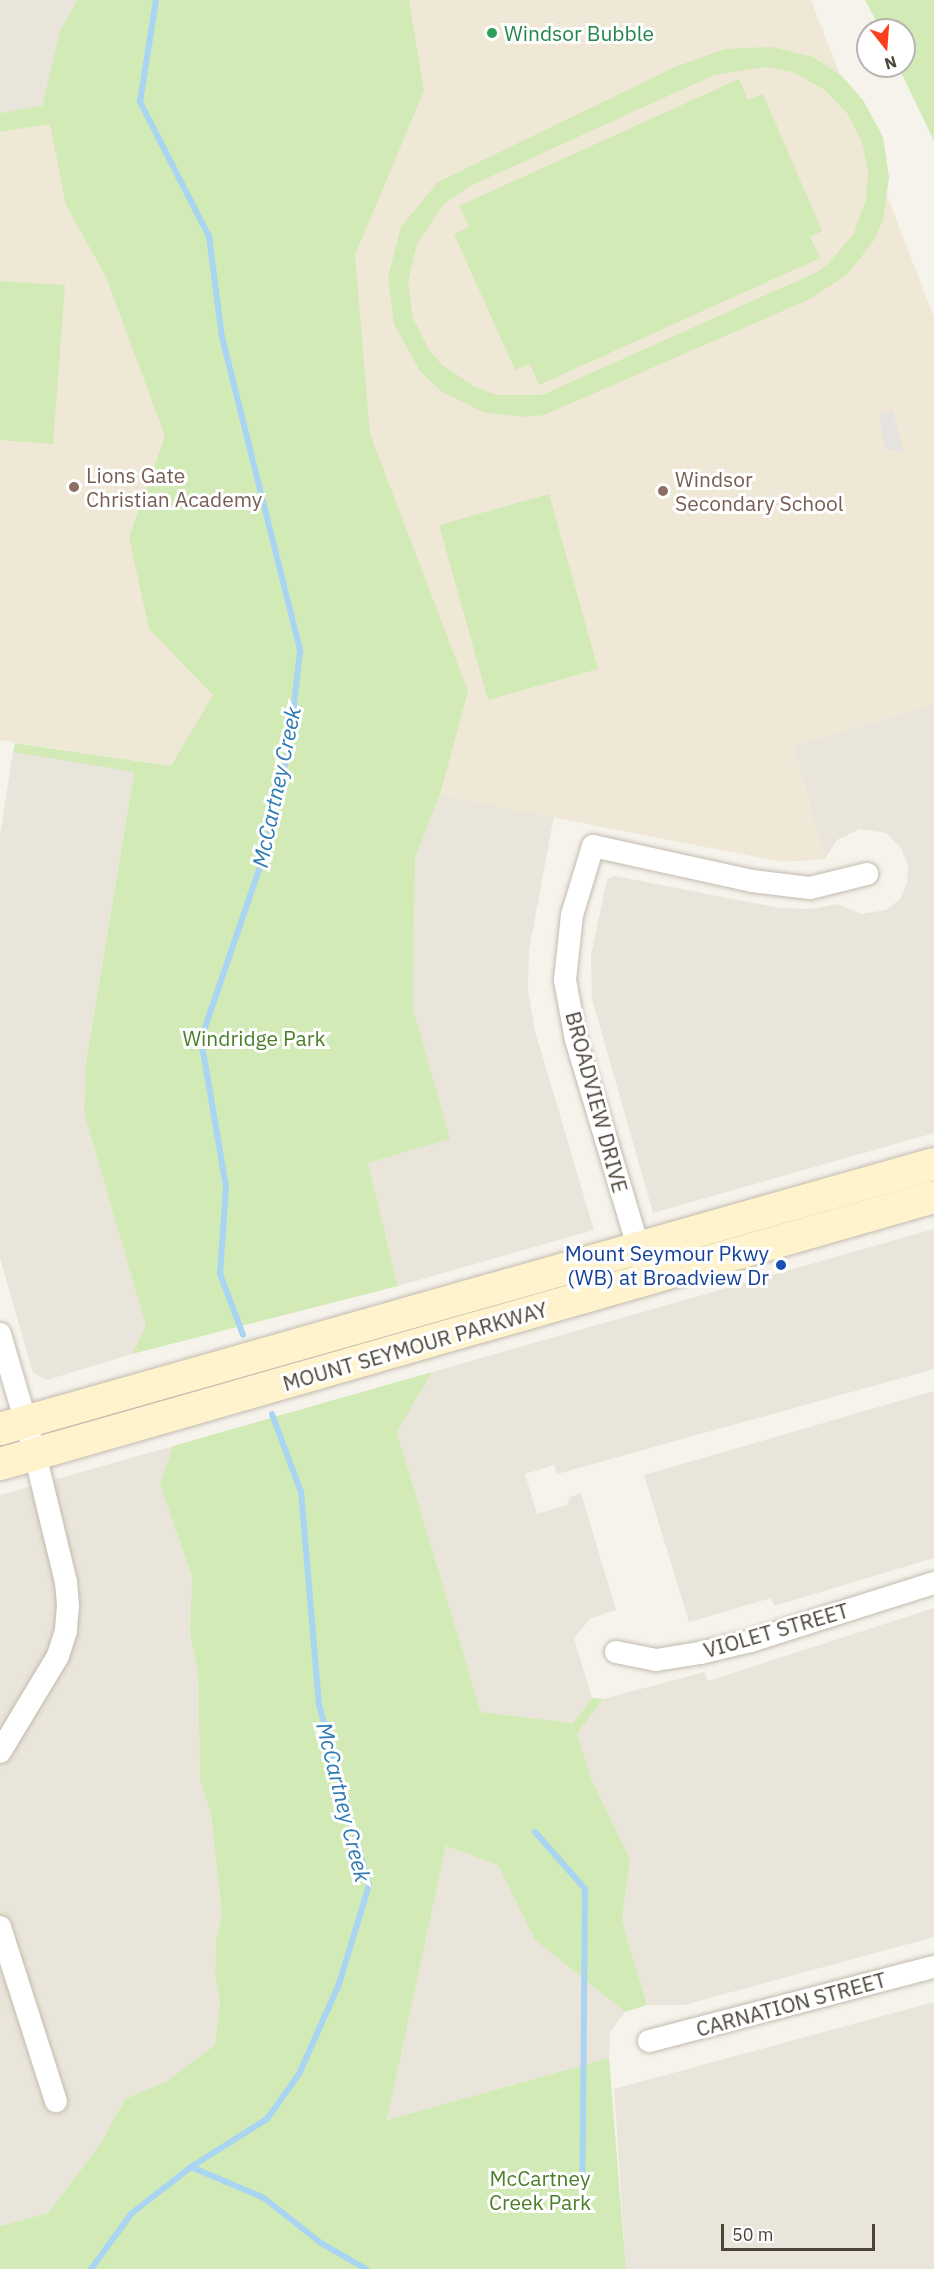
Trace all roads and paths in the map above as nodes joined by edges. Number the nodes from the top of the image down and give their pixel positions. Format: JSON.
{"nodes":[{"id":1,"x":867,"y":874,"type":"dead end"},
{"id":2,"x":934,"y":1164,"type":"edge"},
{"id":3,"x":934,"y":1197,"type":"edge"},
{"id":4,"x":638,"y":1247,"type":"junction"},
{"id":5,"x":647,"y":1279,"type":"junction"},
{"id":6,"x":0,"y":1334,"type":"edge"},
{"id":7,"x":13,"y":1426,"type":"edge"},
{"id":8,"x":35,"y":1454,"type":"junction"},
{"id":9,"x":0,"y":1464,"type":"edge"},
{"id":10,"x":934,"y":1582,"type":"edge"},
{"id":11,"x":616,"y":1652,"type":"dead end"},
{"id":12,"x":0,"y":1752,"type":"edge"},
{"id":13,"x":0,"y":1927,"type":"edge"},
{"id":14,"x":934,"y":1967,"type":"edge"},
{"id":15,"x":649,"y":2041,"type":"dead end"},
{"id":16,"x":56,"y":2101,"type":"dead end"}],
"edges":[{"from":1,"to":4,"type":"street","name":"BROADVIEW DRIVE"},
{"from":2,"to":4,"type":"main road","name":"MOUNT SEYMOUR PARKWAY"},
{"from":3,"to":5,"type":"main road","name":"MOUNT SEYMOUR PARKWAY"},
{"from":4,"to":5,"type":"street","name":"BROADVIEW DRIVE"},
{"from":4,"to":7,"type":"main road","name":"MOUNT SEYMOUR PARKWAY"},
{"from":5,"to":8,"type":"main road","name":"MOUNT SEYMOUR PARKWAY"},
{"from":6,"to":7,"type":"street"},
{"from":7,"to":8,"type":"street"},
{"from":8,"to":9,"type":"main road","name":"MOUNT SEYMOUR PARKWAY"},
{"from":8,"to":12,"type":"street"},
{"from":10,"to":11,"type":"street","name":"VIOLET STREET"},
{"from":13,"to":16,"type":"street"},
{"from":14,"to":15,"type":"street","name":"CARNATION STREET"}]}
